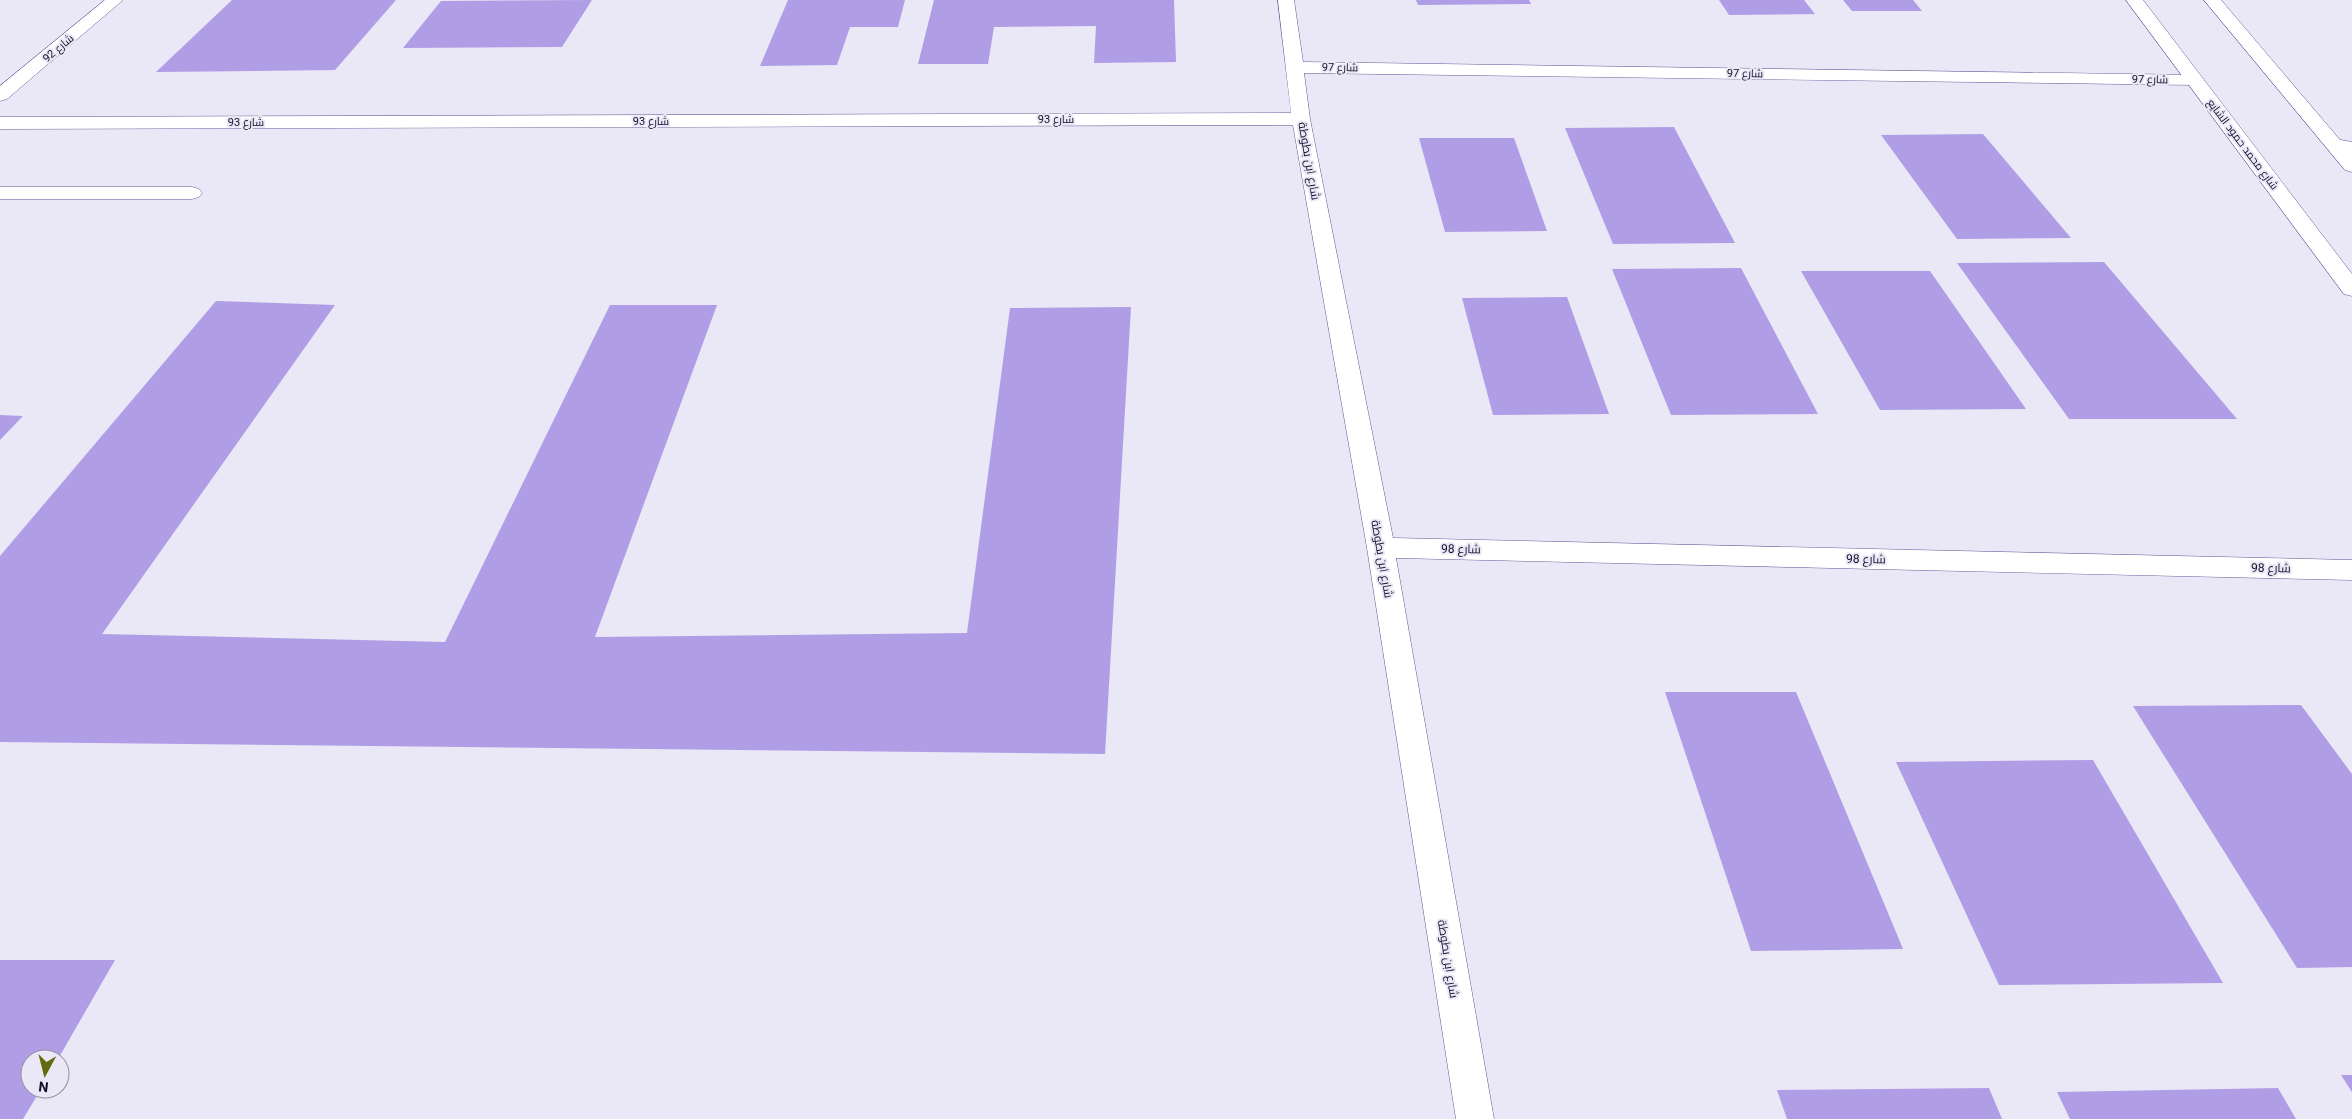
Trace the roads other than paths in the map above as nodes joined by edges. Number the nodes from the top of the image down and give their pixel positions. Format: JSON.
{"nodes":[{"id":1,"x":115,"y":0,"type":"edge"},
{"id":2,"x":1286,"y":0,"type":"edge"},
{"id":3,"x":2199,"y":0,"type":"edge"},
{"id":4,"x":2212,"y":0,"type":"edge"},
{"id":5,"x":2138,"y":3,"type":"edge"},
{"id":6,"x":2224,"y":14,"type":"junction"},
{"id":7,"x":1295,"y":67,"type":"junction"},
{"id":8,"x":2195,"y":80,"type":"junction"},
{"id":9,"x":0,"y":95,"type":"edge"},
{"id":10,"x":1301,"y":118,"type":"junction"},
{"id":11,"x":0,"y":123,"type":"edge"},
{"id":12,"x":2343,"y":146,"type":"edge"},
{"id":13,"x":2352,"y":166,"type":"edge"},
{"id":14,"x":0,"y":194,"type":"edge"},
{"id":15,"x":192,"y":194,"type":"dead end"},
{"id":16,"x":2351,"y":286,"type":"edge"},
{"id":17,"x":1381,"y":548,"type":"junction"},
{"id":18,"x":2352,"y":570,"type":"edge"},
{"id":19,"x":1475,"y":1119,"type":"edge"}],
"edges":[{"from":1,"to":9,"type":"street","name":"شارع 92"},
{"from":2,"to":7,"type":"street","name":"شارع ابن بطوطة"},
{"from":3,"to":6,"type":"street"},
{"from":4,"to":6,"type":"street"},
{"from":5,"to":8,"type":"street","name":"شارع محمد حمود الشايع"},
{"from":6,"to":12,"type":"street"},
{"from":7,"to":8,"type":"street","name":"شارع 97"},
{"from":7,"to":10,"type":"street","name":"شارع ابن بطوطة"},
{"from":8,"to":16,"type":"street","name":"شارع محمد حمود الشايع"},
{"from":10,"to":11,"type":"street","name":"شارع 93"},
{"from":10,"to":17,"type":"street","name":"شارع ابن بطوطة"},
{"from":12,"to":13,"type":"street"},
{"from":14,"to":15,"type":"street"},
{"from":17,"to":18,"type":"street","name":"شارع 98"},
{"from":17,"to":19,"type":"street","name":"شارع ابن بطوطة"}]}
